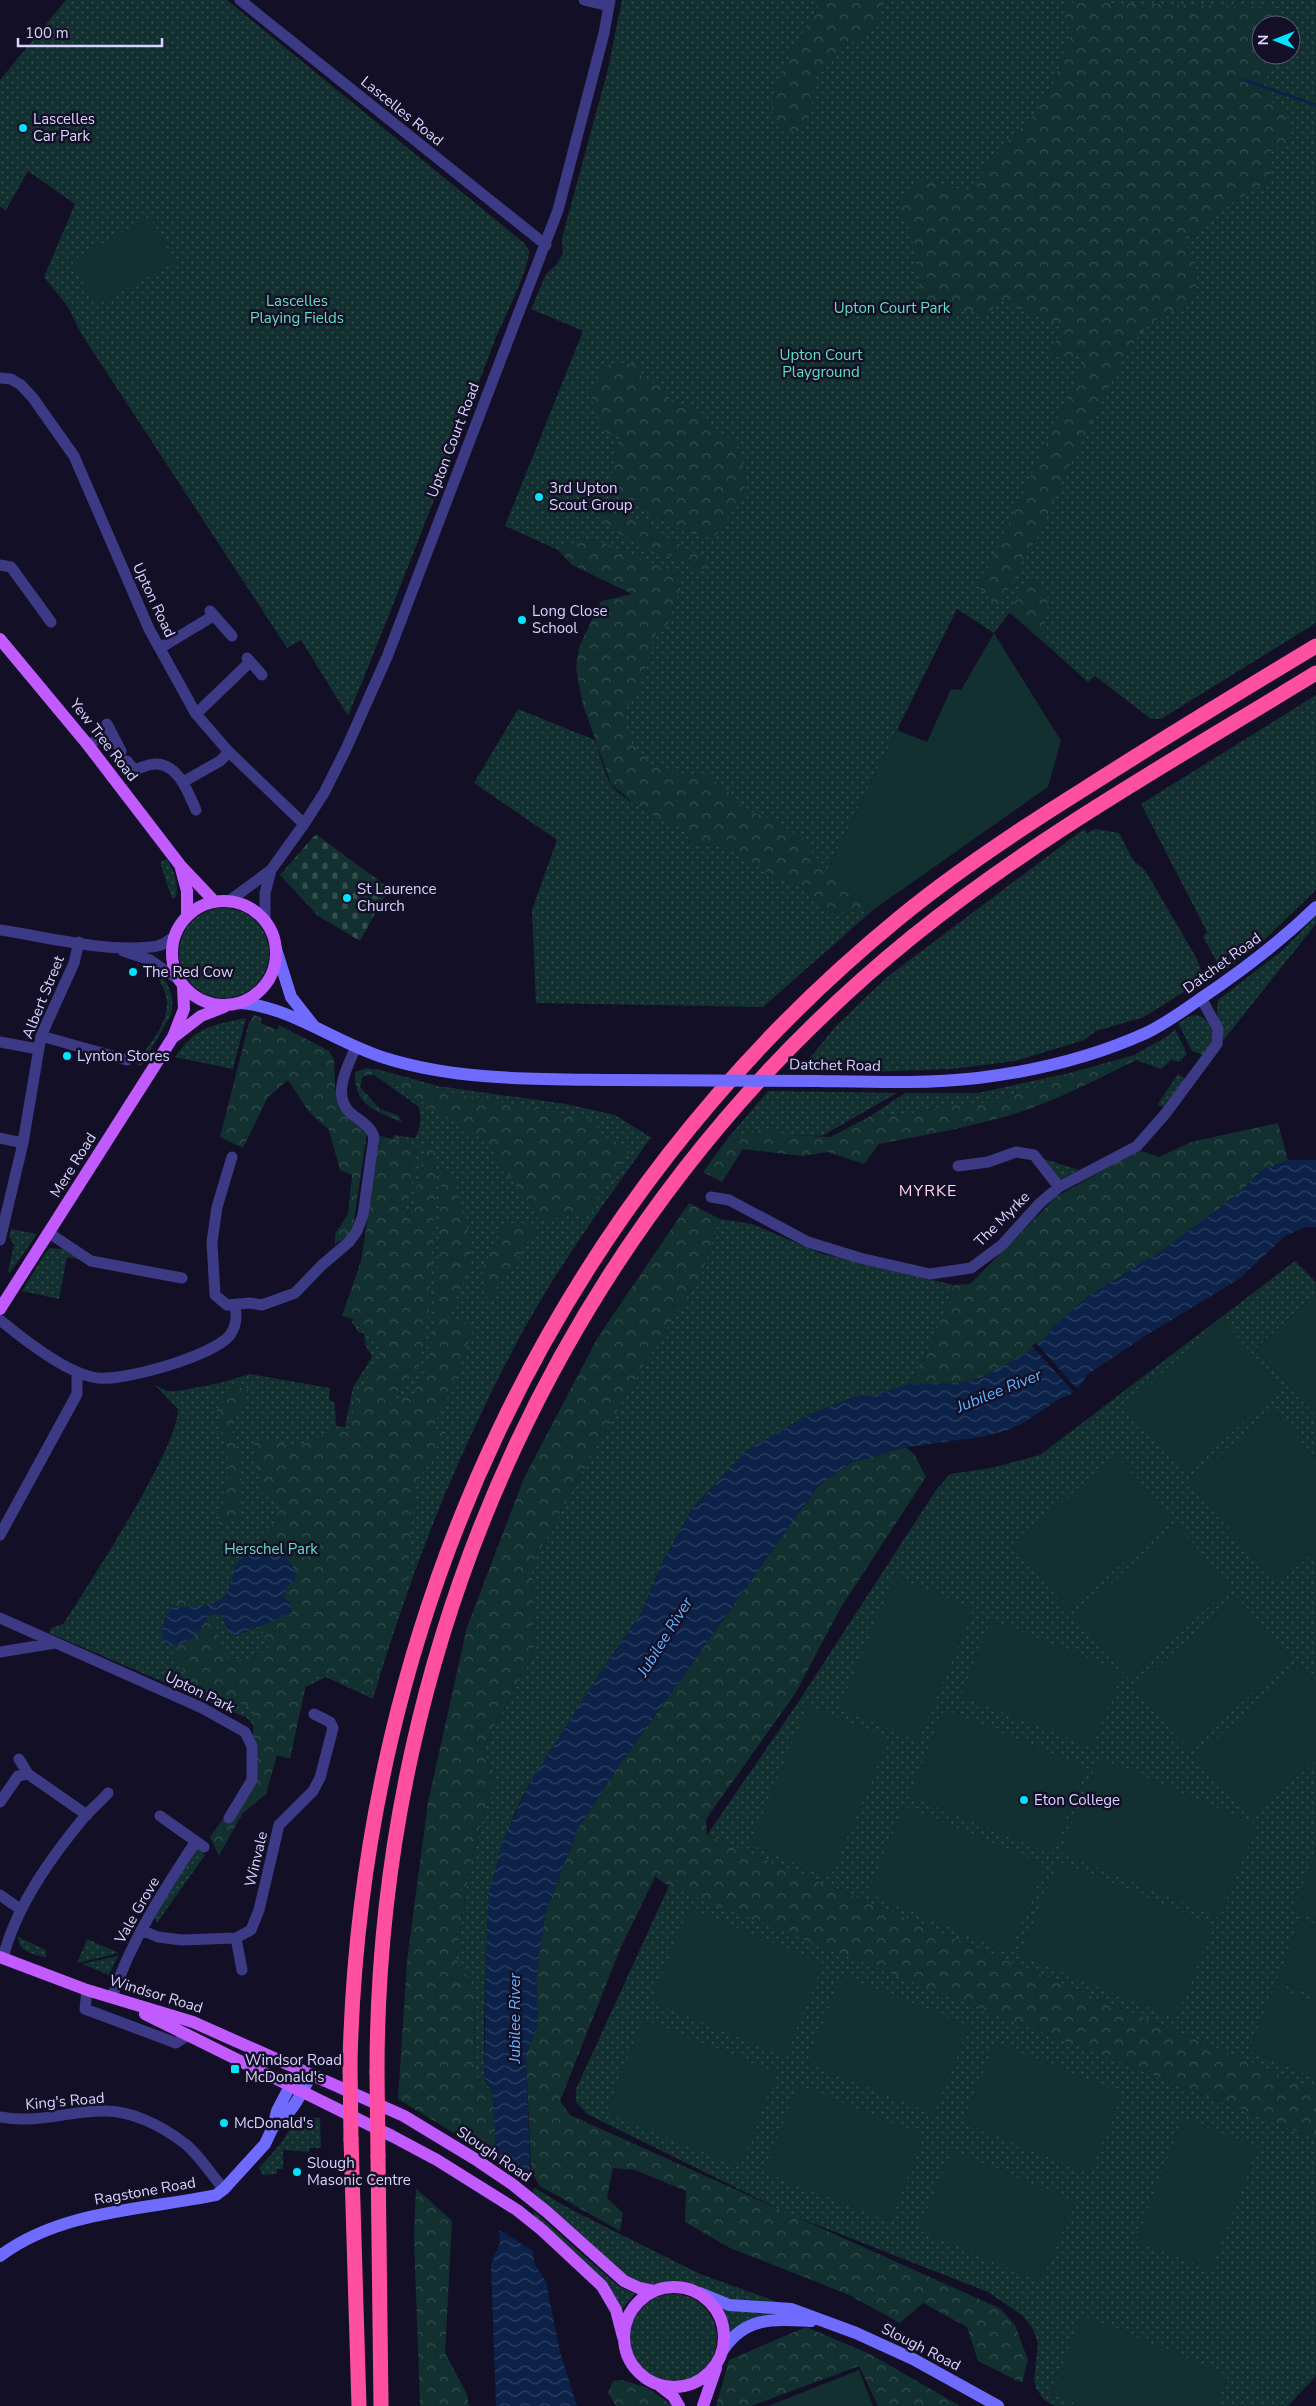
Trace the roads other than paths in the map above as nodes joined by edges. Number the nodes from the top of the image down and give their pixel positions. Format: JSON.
{"nodes":[{"id":1,"x":240,"y":0,"type":"edge"},
{"id":2,"x":584,"y":0,"type":"edge"},
{"id":3,"x":609,"y":3,"type":"edge"},
{"id":4,"x":546,"y":245,"type":"junction"},
{"id":5,"x":0,"y":378,"type":"edge"},
{"id":6,"x":0,"y":565,"type":"edge"},
{"id":7,"x":51,"y":622,"type":"dead end"},
{"id":8,"x":232,"y":636,"type":"dead end"},
{"id":9,"x":0,"y":639,"type":"edge"},
{"id":10,"x":1316,"y":646,"type":"edge"},
{"id":11,"x":160,"y":648,"type":"junction"},
{"id":12,"x":1316,"y":673,"type":"edge"},
{"id":13,"x":262,"y":675,"type":"dead end"},
{"id":14,"x":196,"y":714,"type":"junction"},
{"id":15,"x":88,"y":746,"type":"junction"},
{"id":16,"x":228,"y":752,"type":"junction"},
{"id":17,"x":184,"y":782,"type":"junction"},
{"id":18,"x":196,"y":810,"type":"dead end"},
{"id":19,"x":304,"y":824,"type":"junction"},
{"id":20,"x":180,"y":864,"type":"junction"},
{"id":21,"x":271,"y":870,"type":"junction"},
{"id":22,"x":229,"y":901,"type":"junction"},
{"id":23,"x":215,"y":902,"type":"junction"},
{"id":24,"x":1316,"y":907,"type":"edge"},
{"id":25,"x":188,"y":916,"type":"junction"},
{"id":26,"x":266,"y":922,"type":"junction"},
{"id":27,"x":0,"y":930,"type":"edge"},
{"id":28,"x":175,"y":936,"type":"junction"},
{"id":29,"x":79,"y":942,"type":"junction"},
{"id":30,"x":115,"y":947,"type":"junction"},
{"id":31,"x":276,"y":949,"type":"junction"},
{"id":32,"x":181,"y":983,"type":"junction"},
{"id":33,"x":1201,"y":998,"type":"junction"},
{"id":34,"x":240,"y":1003,"type":"junction"},
{"id":35,"x":226,"y":1006,"type":"junction"},
{"id":36,"x":314,"y":1027,"type":"junction"},
{"id":37,"x":41,"y":1036,"type":"junction"},
{"id":38,"x":173,"y":1037,"type":"junction"},
{"id":39,"x":0,"y":1042,"type":"edge"},
{"id":40,"x":356,"y":1047,"type":"junction"},
{"id":41,"x":38,"y":1049,"type":"junction"},
{"id":42,"x":127,"y":1060,"type":"dead end"},
{"id":43,"x":0,"y":1138,"type":"edge"},
{"id":44,"x":23,"y":1143,"type":"junction"},
{"id":45,"x":232,"y":1157,"type":"dead end"},
{"id":46,"x":958,"y":1166,"type":"dead end"},
{"id":47,"x":1059,"y":1187,"type":"junction"},
{"id":48,"x":711,"y":1197,"type":"dead end"},
{"id":49,"x":49,"y":1233,"type":"junction"},
{"id":50,"x":0,"y":1240,"type":"edge"},
{"id":51,"x":182,"y":1278,"type":"dead end"},
{"id":52,"x":235,"y":1306,"type":"junction"},
{"id":53,"x":0,"y":1309,"type":"edge"},
{"id":54,"x":0,"y":1320,"type":"edge"},
{"id":55,"x":77,"y":1372,"type":"junction"},
{"id":56,"x":0,"y":1535,"type":"edge"},
{"id":57,"x":0,"y":1618,"type":"edge"},
{"id":58,"x":54,"y":1643,"type":"junction"},
{"id":59,"x":0,"y":1652,"type":"edge"},
{"id":60,"x":314,"y":1714,"type":"dead end"},
{"id":61,"x":19,"y":1759,"type":"dead end"},
{"id":62,"x":28,"y":1774,"type":"junction"},
{"id":63,"x":108,"y":1793,"type":"dead end"},
{"id":64,"x":0,"y":1802,"type":"edge"},
{"id":65,"x":87,"y":1815,"type":"junction"},
{"id":66,"x":160,"y":1816,"type":"dead end"},
{"id":67,"x":229,"y":1818,"type":"dead end"},
{"id":68,"x":0,"y":1895,"type":"edge"},
{"id":69,"x":20,"y":1909,"type":"junction"},
{"id":70,"x":141,"y":1930,"type":"junction"},
{"id":71,"x":236,"y":1938,"type":"junction"},
{"id":72,"x":2,"y":1957,"type":"edge"},
{"id":73,"x":242,"y":1970,"type":"dead end"},
{"id":74,"x":87,"y":1990,"type":"junction"},
{"id":75,"x":112,"y":1997,"type":"junction"},
{"id":76,"x":188,"y":2035,"type":"junction"},
{"id":77,"x":299,"y":2069,"type":"junction"},
{"id":78,"x":311,"y":2075,"type":"junction"},
{"id":79,"x":291,"y":2084,"type":"junction"},
{"id":80,"x":302,"y":2091,"type":"junction"},
{"id":81,"x":0,"y":2117,"type":"edge"},
{"id":82,"x":273,"y":2127,"type":"junction"},
{"id":83,"x":224,"y":2189,"type":"junction"},
{"id":84,"x":0,"y":2256,"type":"edge"},
{"id":85,"x":654,"y":2291,"type":"junction"},
{"id":86,"x":700,"y":2294,"type":"junction"},
{"id":87,"x":826,"y":2322,"type":"junction"},
{"id":88,"x":623,"y":2337,"type":"junction"},
{"id":89,"x":720,"y":2356,"type":"junction"},
{"id":90,"x":660,"y":2386,"type":"junction"},
{"id":91,"x":992,"y":2404,"type":"edge"},
{"id":92,"x":359,"y":2406,"type":"edge"},
{"id":93,"x":381,"y":2406,"type":"edge"},
{"id":94,"x":679,"y":2406,"type":"edge"},
{"id":95,"x":703,"y":2406,"type":"edge"}],
"edges":[{"from":1,"to":4,"type":"street","name":"Lascelles Road"},
{"from":2,"to":3,"type":"street"},
{"from":3,"to":4,"type":"street","name":"Upton Court Road"},
{"from":4,"to":19,"type":"street","name":"Upton Court Road"},
{"from":5,"to":11,"type":"street","name":"Upton Road"},
{"from":6,"to":7,"type":"street"},
{"from":8,"to":11,"type":"street"},
{"from":9,"to":15,"type":"main road","name":"Yew Tree Road"},
{"from":10,"to":92,"type":"highway","bridge":true},
{"from":11,"to":14,"type":"street","name":"Upton Road"},
{"from":12,"to":93,"type":"highway","bridge":true},
{"from":13,"to":14,"type":"street"},
{"from":14,"to":16,"type":"street","name":"Upton Road"},
{"from":15,"to":17,"type":"street"},
{"from":15,"to":20,"type":"main road","name":"Yew Tree Road"},
{"from":16,"to":17,"type":"street"},
{"from":16,"to":19,"type":"street","name":"Upton Road"},
{"from":17,"to":18,"type":"street"},
{"from":19,"to":21,"type":"street","name":"Upton Court Road"},
{"from":20,"to":23,"type":"main road","name":"Yew Tree Road"},
{"from":20,"to":25,"type":"main road","name":"Yew Tree Road"},
{"from":21,"to":22,"type":"street","name":"Upton Court Road"},
{"from":21,"to":26,"type":"street","name":"Upton Court Road"},
{"from":22,"to":23,"type":"main road"},
{"from":22,"to":26,"type":"main road"},
{"from":23,"to":25,"type":"main road"},
{"from":24,"to":33,"type":"main road","name":"Datchet Road"},
{"from":25,"to":28,"type":"main road"},
{"from":26,"to":31,"type":"main road"},
{"from":27,"to":29,"type":"street"},
{"from":28,"to":30,"type":"street"},
{"from":28,"to":32,"type":"main road"},
{"from":29,"to":30,"type":"street"},
{"from":29,"to":37,"type":"street","name":"Albert Street"},
{"from":30,"to":32,"type":"street"},
{"from":31,"to":34,"type":"main road"},
{"from":31,"to":36,"type":"main road","name":"Datchet Road"},
{"from":32,"to":35,"type":"main road"},
{"from":32,"to":38,"type":"main road"},
{"from":33,"to":40,"type":"main road","name":"Datchet Road","bridge":true},
{"from":33,"to":47,"type":"street","name":"The Myrke"},
{"from":34,"to":35,"type":"main road"},
{"from":34,"to":36,"type":"main road","name":"Datchet Road"},
{"from":35,"to":38,"type":"main road"},
{"from":36,"to":40,"type":"main road","name":"Datchet Road"},
{"from":37,"to":41,"type":"street","name":"Albert Street"},
{"from":37,"to":42,"type":"street"},
{"from":38,"to":49,"type":"main road","name":"Mere Road"},
{"from":39,"to":41,"type":"street"},
{"from":40,"to":52,"type":"street"},
{"from":41,"to":44,"type":"street","name":"Albert Street"},
{"from":43,"to":44,"type":"street"},
{"from":44,"to":50,"type":"street","name":"Albert Street"},
{"from":45,"to":52,"type":"street"},
{"from":46,"to":47,"type":"street"},
{"from":47,"to":48,"type":"street","name":"The Myrke"},
{"from":49,"to":51,"type":"street"},
{"from":49,"to":53,"type":"main road","name":"Mere Road"},
{"from":52,"to":55,"type":"street"},
{"from":54,"to":55,"type":"street"},
{"from":55,"to":56,"type":"street"},
{"from":57,"to":58,"type":"street","name":"Upton Park"},
{"from":58,"to":59,"type":"street"},
{"from":58,"to":67,"type":"street","name":"Upton Park"},
{"from":60,"to":71,"type":"street","name":"Winvale"},
{"from":61,"to":62,"type":"street"},
{"from":62,"to":64,"type":"street"},
{"from":62,"to":65,"type":"street"},
{"from":63,"to":65,"type":"street"},
{"from":65,"to":69,"type":"street"},
{"from":66,"to":70,"type":"street","name":"Vale Grove"},
{"from":68,"to":69,"type":"street"},
{"from":69,"to":72,"type":"street"},
{"from":70,"to":71,"type":"street"},
{"from":70,"to":75,"type":"street","name":"Vale Grove"},
{"from":71,"to":73,"type":"street"},
{"from":72,"to":74,"type":"main road","name":"Windsor Road"},
{"from":74,"to":75,"type":"main road","name":"Windsor Road"},
{"from":74,"to":76,"type":"street"},
{"from":75,"to":76,"type":"main road"},
{"from":75,"to":77,"type":"main road","name":"Windsor Road"},
{"from":76,"to":79,"type":"main road"},
{"from":77,"to":78,"type":"main road","name":"Slough Road"},
{"from":77,"to":79,"type":"main road","name":"Ragstone Road"},
{"from":78,"to":80,"type":"main road","name":"Ragstone Road"},
{"from":78,"to":85,"type":"main road","name":"Slough Road"},
{"from":79,"to":80,"type":"main road"},
{"from":79,"to":82,"type":"main road","name":"Ragstone Road"},
{"from":80,"to":82,"type":"main road","name":"Ragstone Road"},
{"from":80,"to":88,"type":"main road"},
{"from":81,"to":83,"type":"street","name":"King's Road"},
{"from":82,"to":83,"type":"main road","name":"Ragstone Road"},
{"from":83,"to":84,"type":"main road","name":"Ragstone Road"},
{"from":85,"to":86,"type":"main road"},
{"from":85,"to":88,"type":"main road"},
{"from":86,"to":87,"type":"main road","name":"Slough Road"},
{"from":86,"to":89,"type":"main road"},
{"from":87,"to":89,"type":"main road","name":"Slough Road"},
{"from":87,"to":91,"type":"main road","name":"Slough Road"},
{"from":88,"to":90,"type":"main road"},
{"from":89,"to":90,"type":"main road"},
{"from":89,"to":95,"type":"main road"},
{"from":90,"to":94,"type":"main road"}]}
